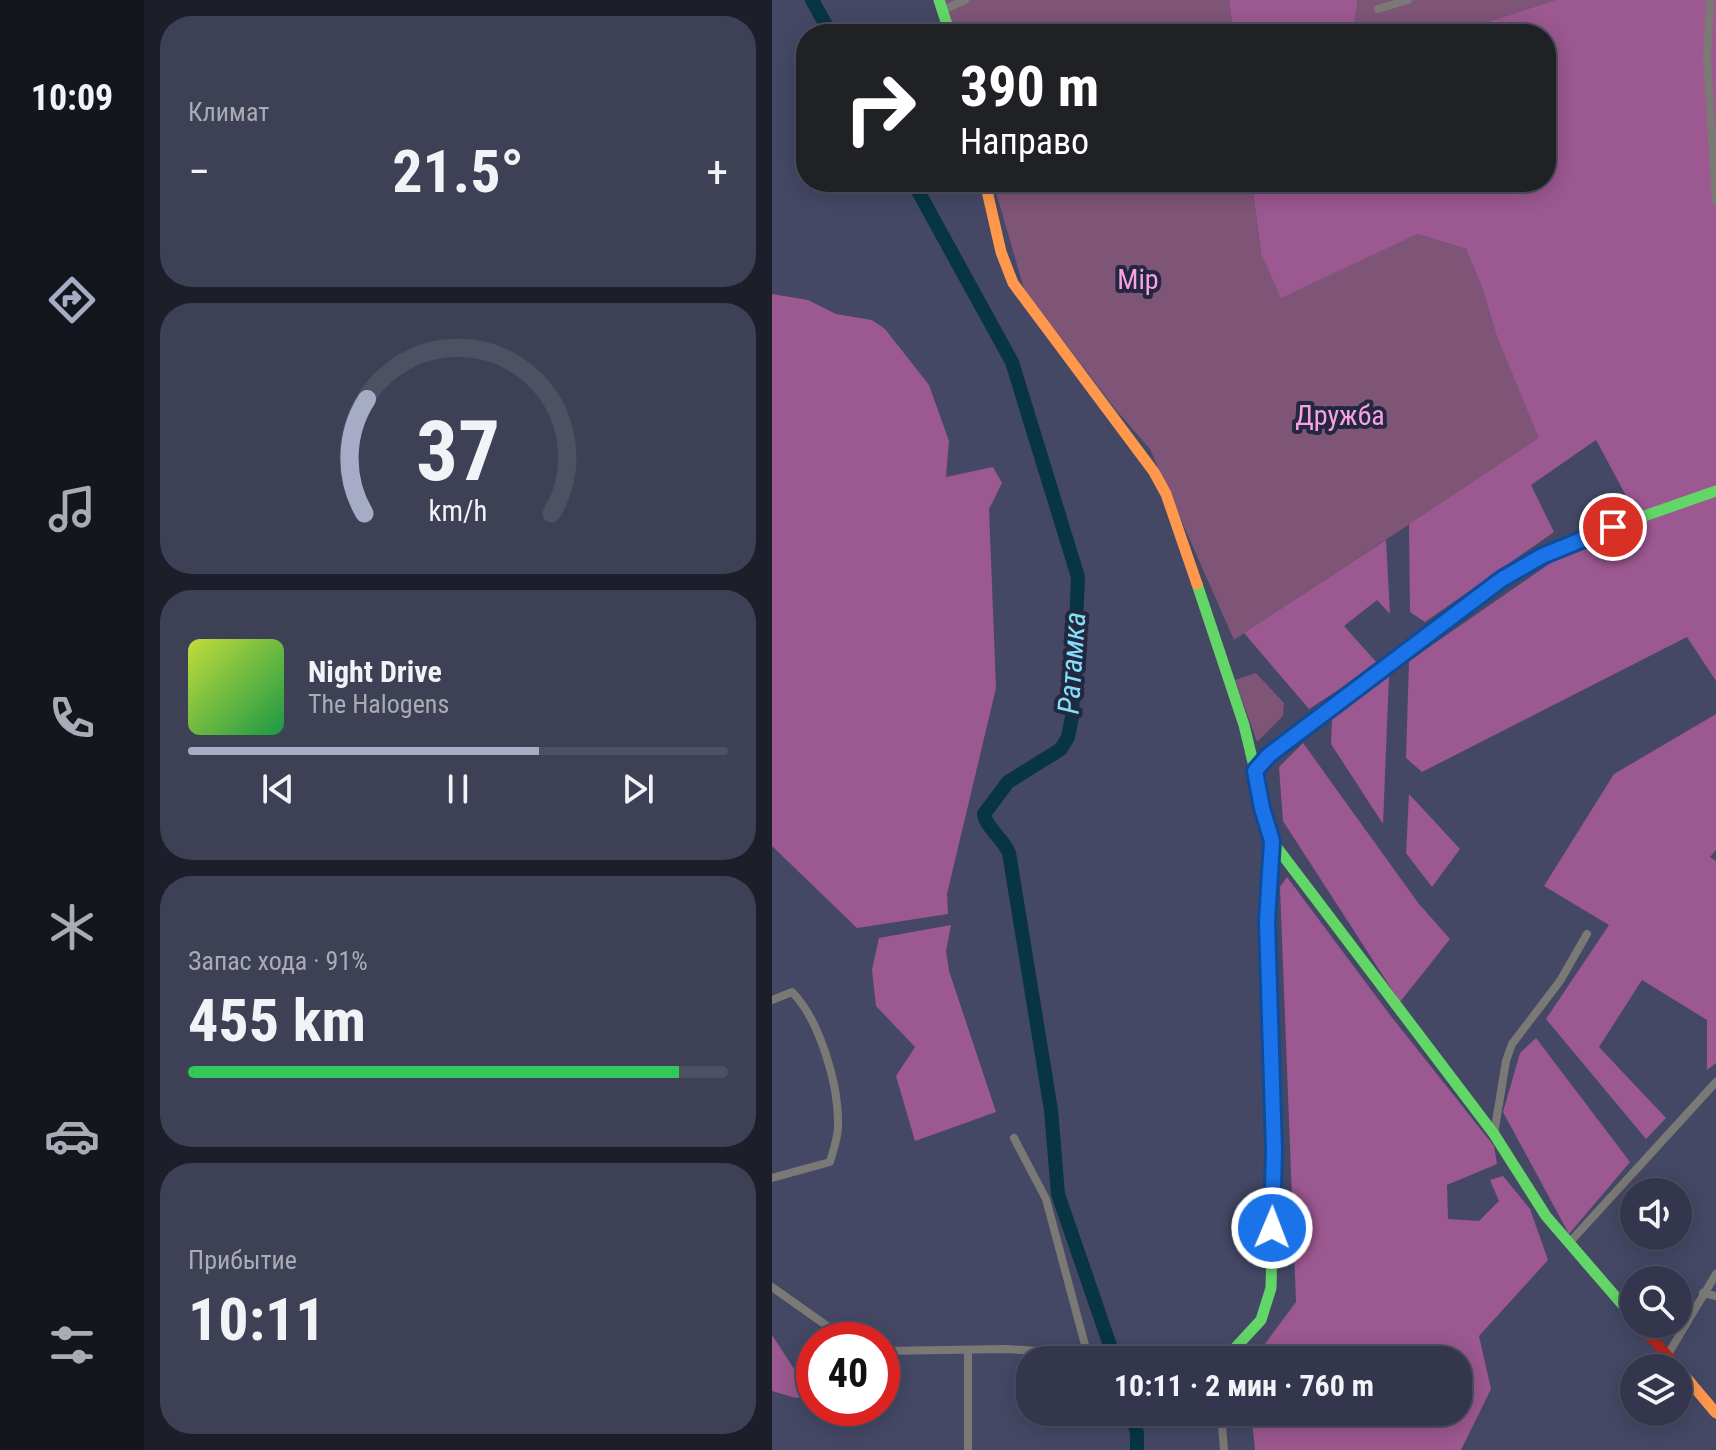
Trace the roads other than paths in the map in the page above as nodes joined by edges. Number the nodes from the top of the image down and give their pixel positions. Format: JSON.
{"nodes":[{"id":1,"x":965,"y":0,"type":"edge"},
{"id":2,"x":1408,"y":0,"type":"edge"},
{"id":3,"x":1710,"y":0,"type":"edge"},
{"id":4,"x":943,"y":6,"type":"edge"},
{"id":5,"x":1378,"y":9,"type":"dead end"},
{"id":6,"x":987,"y":192,"type":"edge"},
{"id":7,"x":1716,"y":201,"type":"edge"},
{"id":8,"x":1716,"y":491,"type":"edge"},
{"id":9,"x":1255,"y":771,"type":"junction"},
{"id":10,"x":1272,"y":841,"type":"junction"},
{"id":11,"x":1587,"y":934,"type":"dead end"},
{"id":12,"x":772,"y":1000,"type":"edge"},
{"id":13,"x":1713,"y":1084,"type":"edge"},
{"id":14,"x":1494,"y":1134,"type":"junction"},
{"id":15,"x":1014,"y":1138,"type":"dead end"},
{"id":16,"x":772,"y":1178,"type":"edge"},
{"id":17,"x":1569,"y":1243,"type":"junction"},
{"id":18,"x":1716,"y":1274,"type":"edge"},
{"id":19,"x":772,"y":1287,"type":"edge"},
{"id":20,"x":1703,"y":1293,"type":"junction"},
{"id":21,"x":1716,"y":1296,"type":"edge"},
{"id":22,"x":1620,"y":1302,"type":"edge"},
{"id":23,"x":822,"y":1322,"type":"edge"},
{"id":24,"x":1652,"y":1338,"type":"edge"},
{"id":25,"x":1085,"y":1346,"type":"edge"},
{"id":26,"x":1237,"y":1346,"type":"edge"},
{"id":27,"x":968,"y":1350,"type":"junction"},
{"id":28,"x":900,"y":1351,"type":"edge"},
{"id":29,"x":1016,"y":1351,"type":"edge"},
{"id":30,"x":1665,"y":1354,"type":"edge"},
{"id":31,"x":1668,"y":1354,"type":"edge"},
{"id":32,"x":1692,"y":1385,"type":"edge"},
{"id":33,"x":1716,"y":1413,"type":"edge"},
{"id":34,"x":1222,"y":1426,"type":"edge"},
{"id":35,"x":968,"y":1450,"type":"edge"},
{"id":36,"x":1224,"y":1450,"type":"edge"}],
"edges":[{"from":1,"to":4,"type":"street"},
{"from":2,"to":5,"type":"street"},
{"from":3,"to":7,"type":"street"},
{"from":6,"to":9,"type":"street"},
{"from":8,"to":9,"type":"street"},
{"from":9,"to":10,"type":"street"},
{"from":10,"to":14,"type":"street"},
{"from":10,"to":26,"type":"street"},
{"from":11,"to":14,"type":"street"},
{"from":12,"to":16,"type":"street"},
{"from":13,"to":17,"type":"street"},
{"from":14,"to":17,"type":"street"},
{"from":15,"to":25,"type":"street"},
{"from":17,"to":22,"type":"street"},
{"from":18,"to":20,"type":"street"},
{"from":19,"to":23,"type":"street"},
{"from":20,"to":21,"type":"street"},
{"from":20,"to":31,"type":"street"},
{"from":24,"to":30,"type":"street"},
{"from":27,"to":28,"type":"street"},
{"from":27,"to":29,"type":"street"},
{"from":27,"to":35,"type":"street"},
{"from":32,"to":33,"type":"street"},
{"from":34,"to":36,"type":"street"}]}
